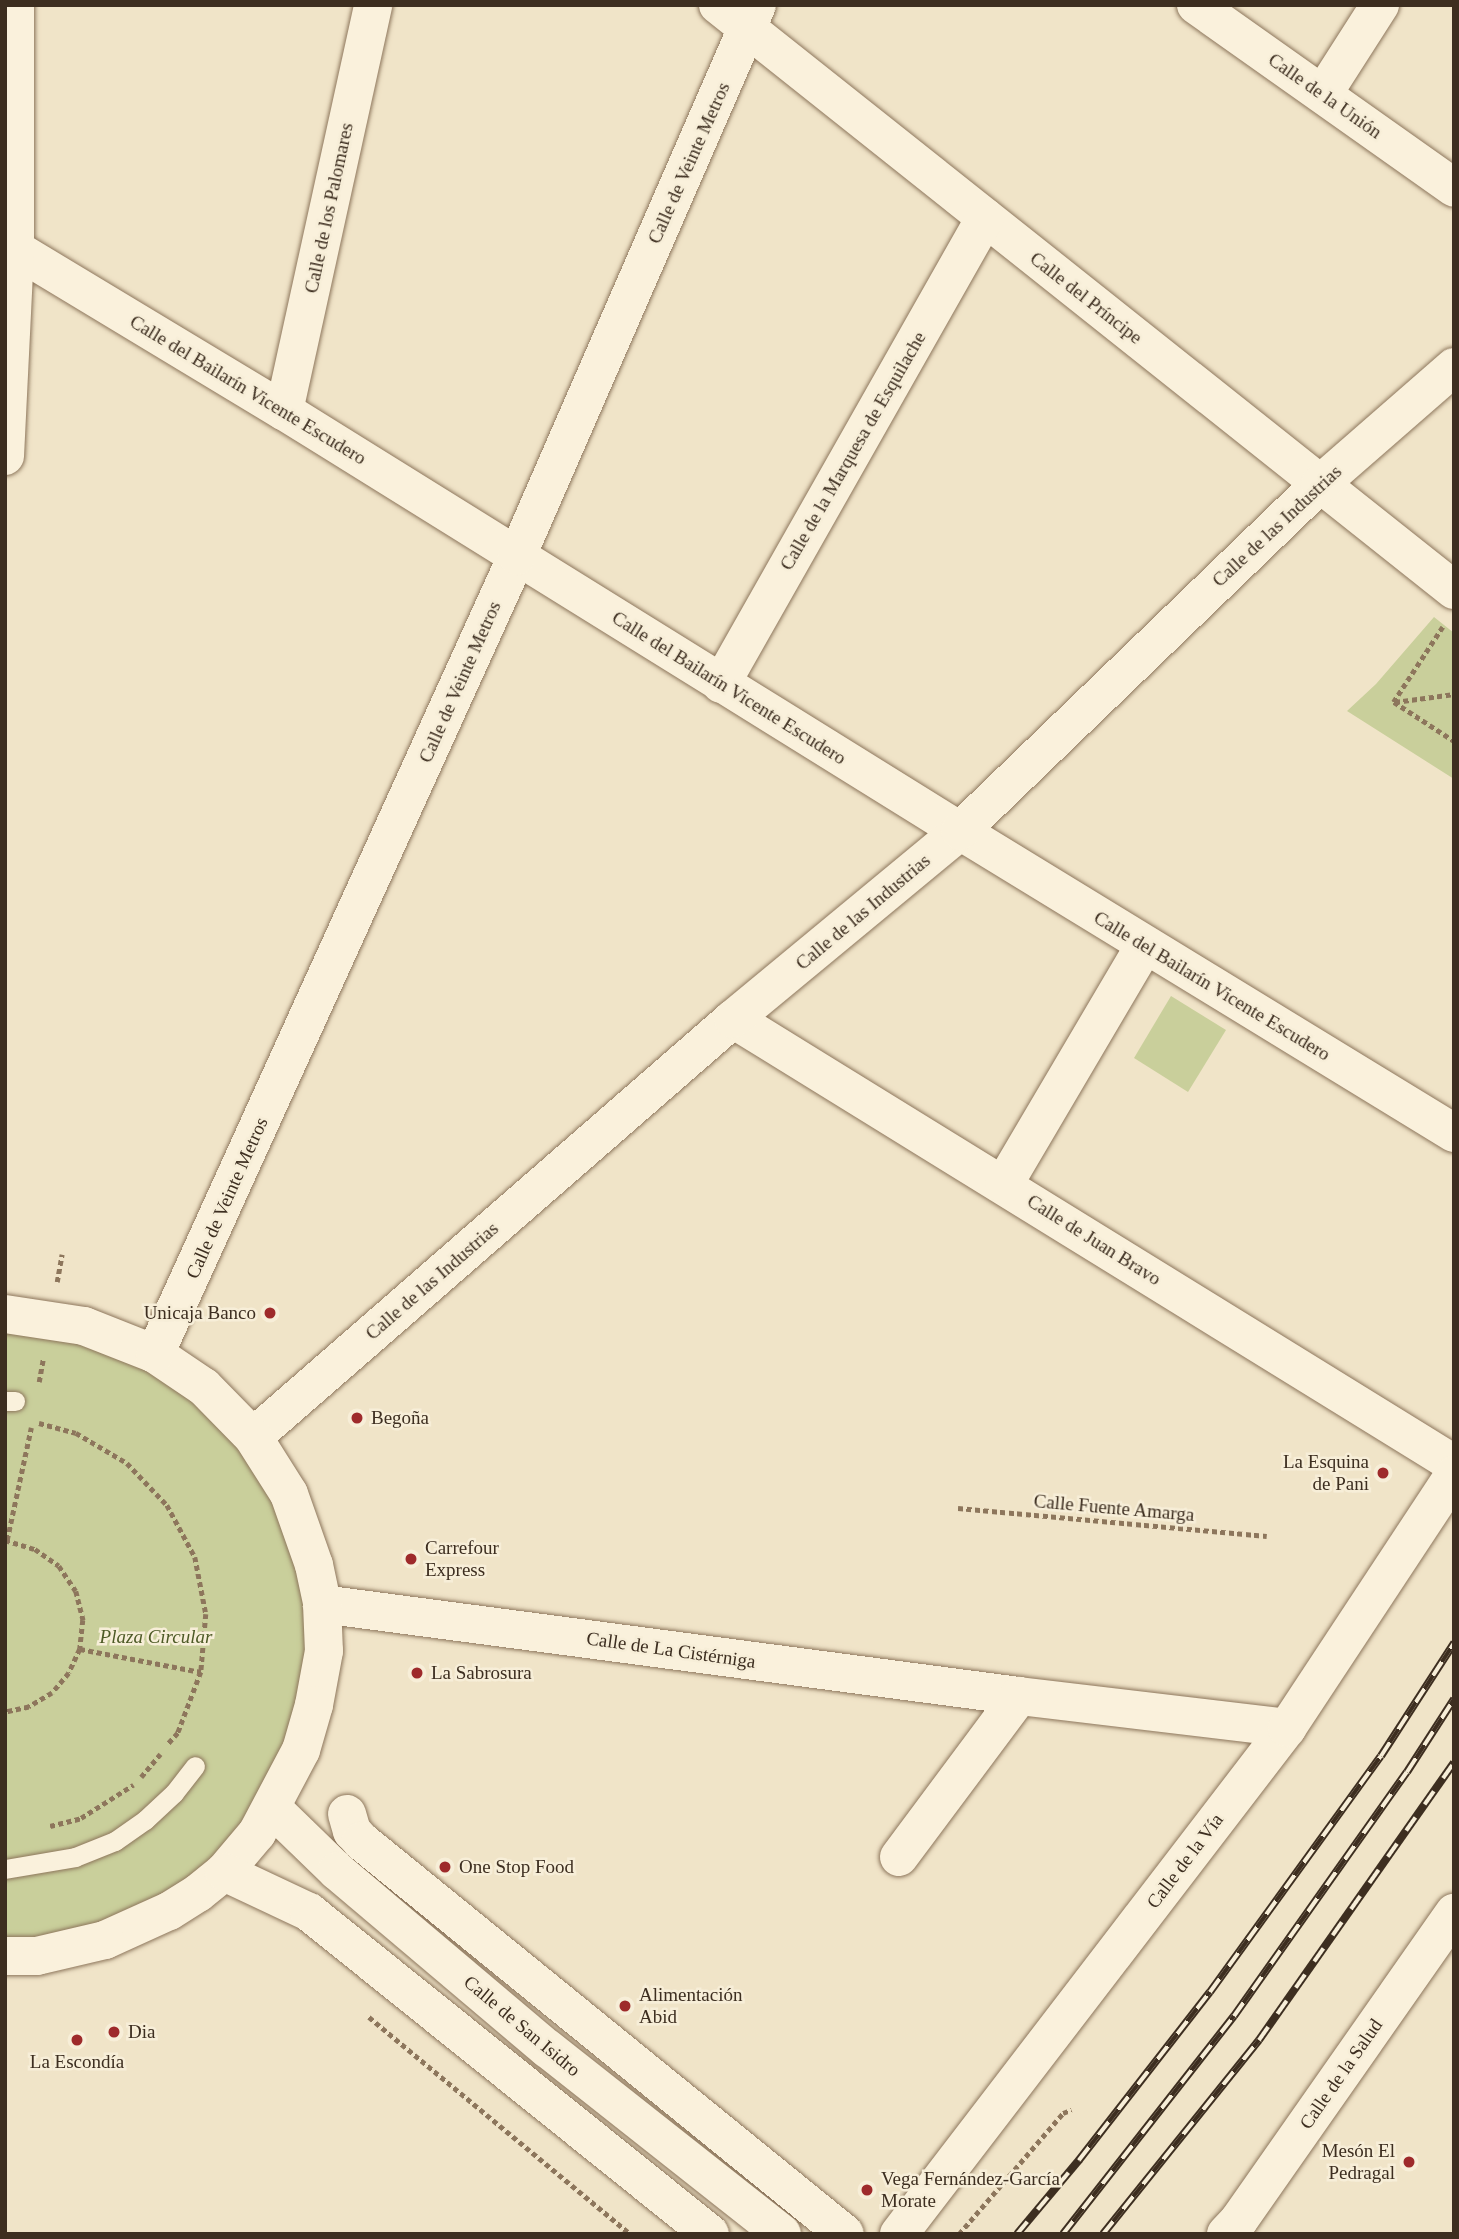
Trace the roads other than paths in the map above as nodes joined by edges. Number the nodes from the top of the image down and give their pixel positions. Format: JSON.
{"nodes":[{"id":1,"x":373,"y":5,"type":"edge"},
{"id":2,"x":718,"y":5,"type":"edge"},
{"id":3,"x":1196,"y":5,"type":"edge"},
{"id":4,"x":1380,"y":5,"type":"edge"},
{"id":5,"x":12,"y":11,"type":"edge"},
{"id":6,"x":752,"y":17,"type":"edge"},
{"id":7,"x":1323,"y":94,"type":"junction"},
{"id":8,"x":1454,"y":188,"type":"edge"},
{"id":9,"x":985,"y":218,"type":"junction"},
{"id":10,"x":10,"y":246,"type":"edge"},
{"id":11,"x":1454,"y":367,"type":"edge"},
{"id":12,"x":284,"y":411,"type":"junction"},
{"id":13,"x":5,"y":456,"type":"edge"},
{"id":14,"x":1320,"y":484,"type":"junction"},
{"id":15,"x":517,"y":556,"type":"junction"},
{"id":16,"x":1450,"y":606,"type":"edge"},
{"id":17,"x":721,"y":684,"type":"junction"},
{"id":18,"x":960,"y":831,"type":"junction"},
{"id":19,"x":1145,"y":945,"type":"junction"},
{"id":20,"x":733,"y":1019,"type":"junction"},
{"id":21,"x":1454,"y":1133,"type":"edge"},
{"id":22,"x":1004,"y":1184,"type":"junction"},
{"id":23,"x":5,"y":1314,"type":"edge"},
{"id":24,"x":155,"y":1354,"type":"junction"},
{"id":25,"x":253,"y":1437,"type":"junction"},
{"id":26,"x":1454,"y":1464,"type":"edge"},
{"id":27,"x":1454,"y":1475,"type":"edge"},
{"id":28,"x":322,"y":1604,"type":"junction"},
{"id":29,"x":1019,"y":1696,"type":"junction"},
{"id":30,"x":1287,"y":1728,"type":"junction"},
{"id":31,"x":195,"y":1766,"type":"dead end"},
{"id":32,"x":272,"y":1808,"type":"junction"},
{"id":33,"x":347,"y":1814,"type":"dead end"},
{"id":34,"x":899,"y":1857,"type":"dead end"},
{"id":35,"x":5,"y":1869,"type":"edge"},
{"id":36,"x":224,"y":1872,"type":"junction"},
{"id":37,"x":1454,"y":1913,"type":"edge"},
{"id":38,"x":5,"y":1956,"type":"edge"},
{"id":39,"x":710,"y":2234,"type":"edge"},
{"id":40,"x":782,"y":2234,"type":"edge"},
{"id":41,"x":845,"y":2234,"type":"edge"},
{"id":42,"x":899,"y":2234,"type":"edge"},
{"id":43,"x":1226,"y":2234,"type":"edge"}],
"edges":[{"from":1,"to":12,"type":"street","name":"Calle de los Palomares"},
{"from":2,"to":6,"type":"street","name":"Calle del Príncipe"},
{"from":3,"to":7,"type":"street","name":"Calle de la Unión"},
{"from":4,"to":7,"type":"street"},
{"from":5,"to":10,"type":"street"},
{"from":6,"to":9,"type":"street","name":"Calle del Príncipe"},
{"from":6,"to":15,"type":"street","name":"Calle de Veinte Metros"},
{"from":7,"to":8,"type":"street","name":"Calle de la Unión"},
{"from":9,"to":14,"type":"street","name":"Calle del Príncipe"},
{"from":9,"to":17,"type":"street","name":"Calle de la Marquesa de Esquilache"},
{"from":10,"to":12,"type":"street","name":"Calle del Bailarín Vicente Escudero"},
{"from":10,"to":13,"type":"street"},
{"from":11,"to":14,"type":"street","name":"Calle de las Industrias"},
{"from":12,"to":15,"type":"street","name":"Calle del Bailarín Vicente Escudero"},
{"from":14,"to":16,"type":"street","name":"Calle del Príncipe"},
{"from":14,"to":18,"type":"street","name":"Calle de las Industrias"},
{"from":15,"to":17,"type":"street","name":"Calle del Bailarín Vicente Escudero"},
{"from":15,"to":24,"type":"street","name":"Calle de Veinte Metros"},
{"from":17,"to":18,"type":"street","name":"Calle del Bailarín Vicente Escudero"},
{"from":18,"to":19,"type":"street","name":"Calle del Bailarín Vicente Escudero"},
{"from":18,"to":20,"type":"street","name":"Calle de las Industrias"},
{"from":19,"to":21,"type":"street","name":"Calle del Bailarín Vicente Escudero"},
{"from":19,"to":22,"type":"street"},
{"from":20,"to":22,"type":"street","name":"Calle de Juan Bravo"},
{"from":20,"to":25,"type":"street","name":"Calle de las Industrias"},
{"from":22,"to":26,"type":"street","name":"Calle de Juan Bravo"},
{"from":23,"to":24,"type":"street"},
{"from":24,"to":25,"type":"street"},
{"from":25,"to":28,"type":"street"},
{"from":27,"to":30,"type":"street","name":"Calle de la Vía"},
{"from":28,"to":29,"type":"street","name":"Calle de La Cistérniga"},
{"from":28,"to":32,"type":"street"},
{"from":29,"to":30,"type":"street","name":"Calle de La Cistérniga"},
{"from":29,"to":34,"type":"street"},
{"from":30,"to":42,"type":"street","name":"Calle de la Vía"},
{"from":31,"to":35,"type":"lane"},
{"from":32,"to":36,"type":"street"},
{"from":32,"to":40,"type":"street","name":"Calle de San Isidro"},
{"from":33,"to":41,"type":"street"},
{"from":36,"to":38,"type":"street"},
{"from":36,"to":39,"type":"street"},
{"from":37,"to":43,"type":"street","name":"Calle de la Salud"}]}
